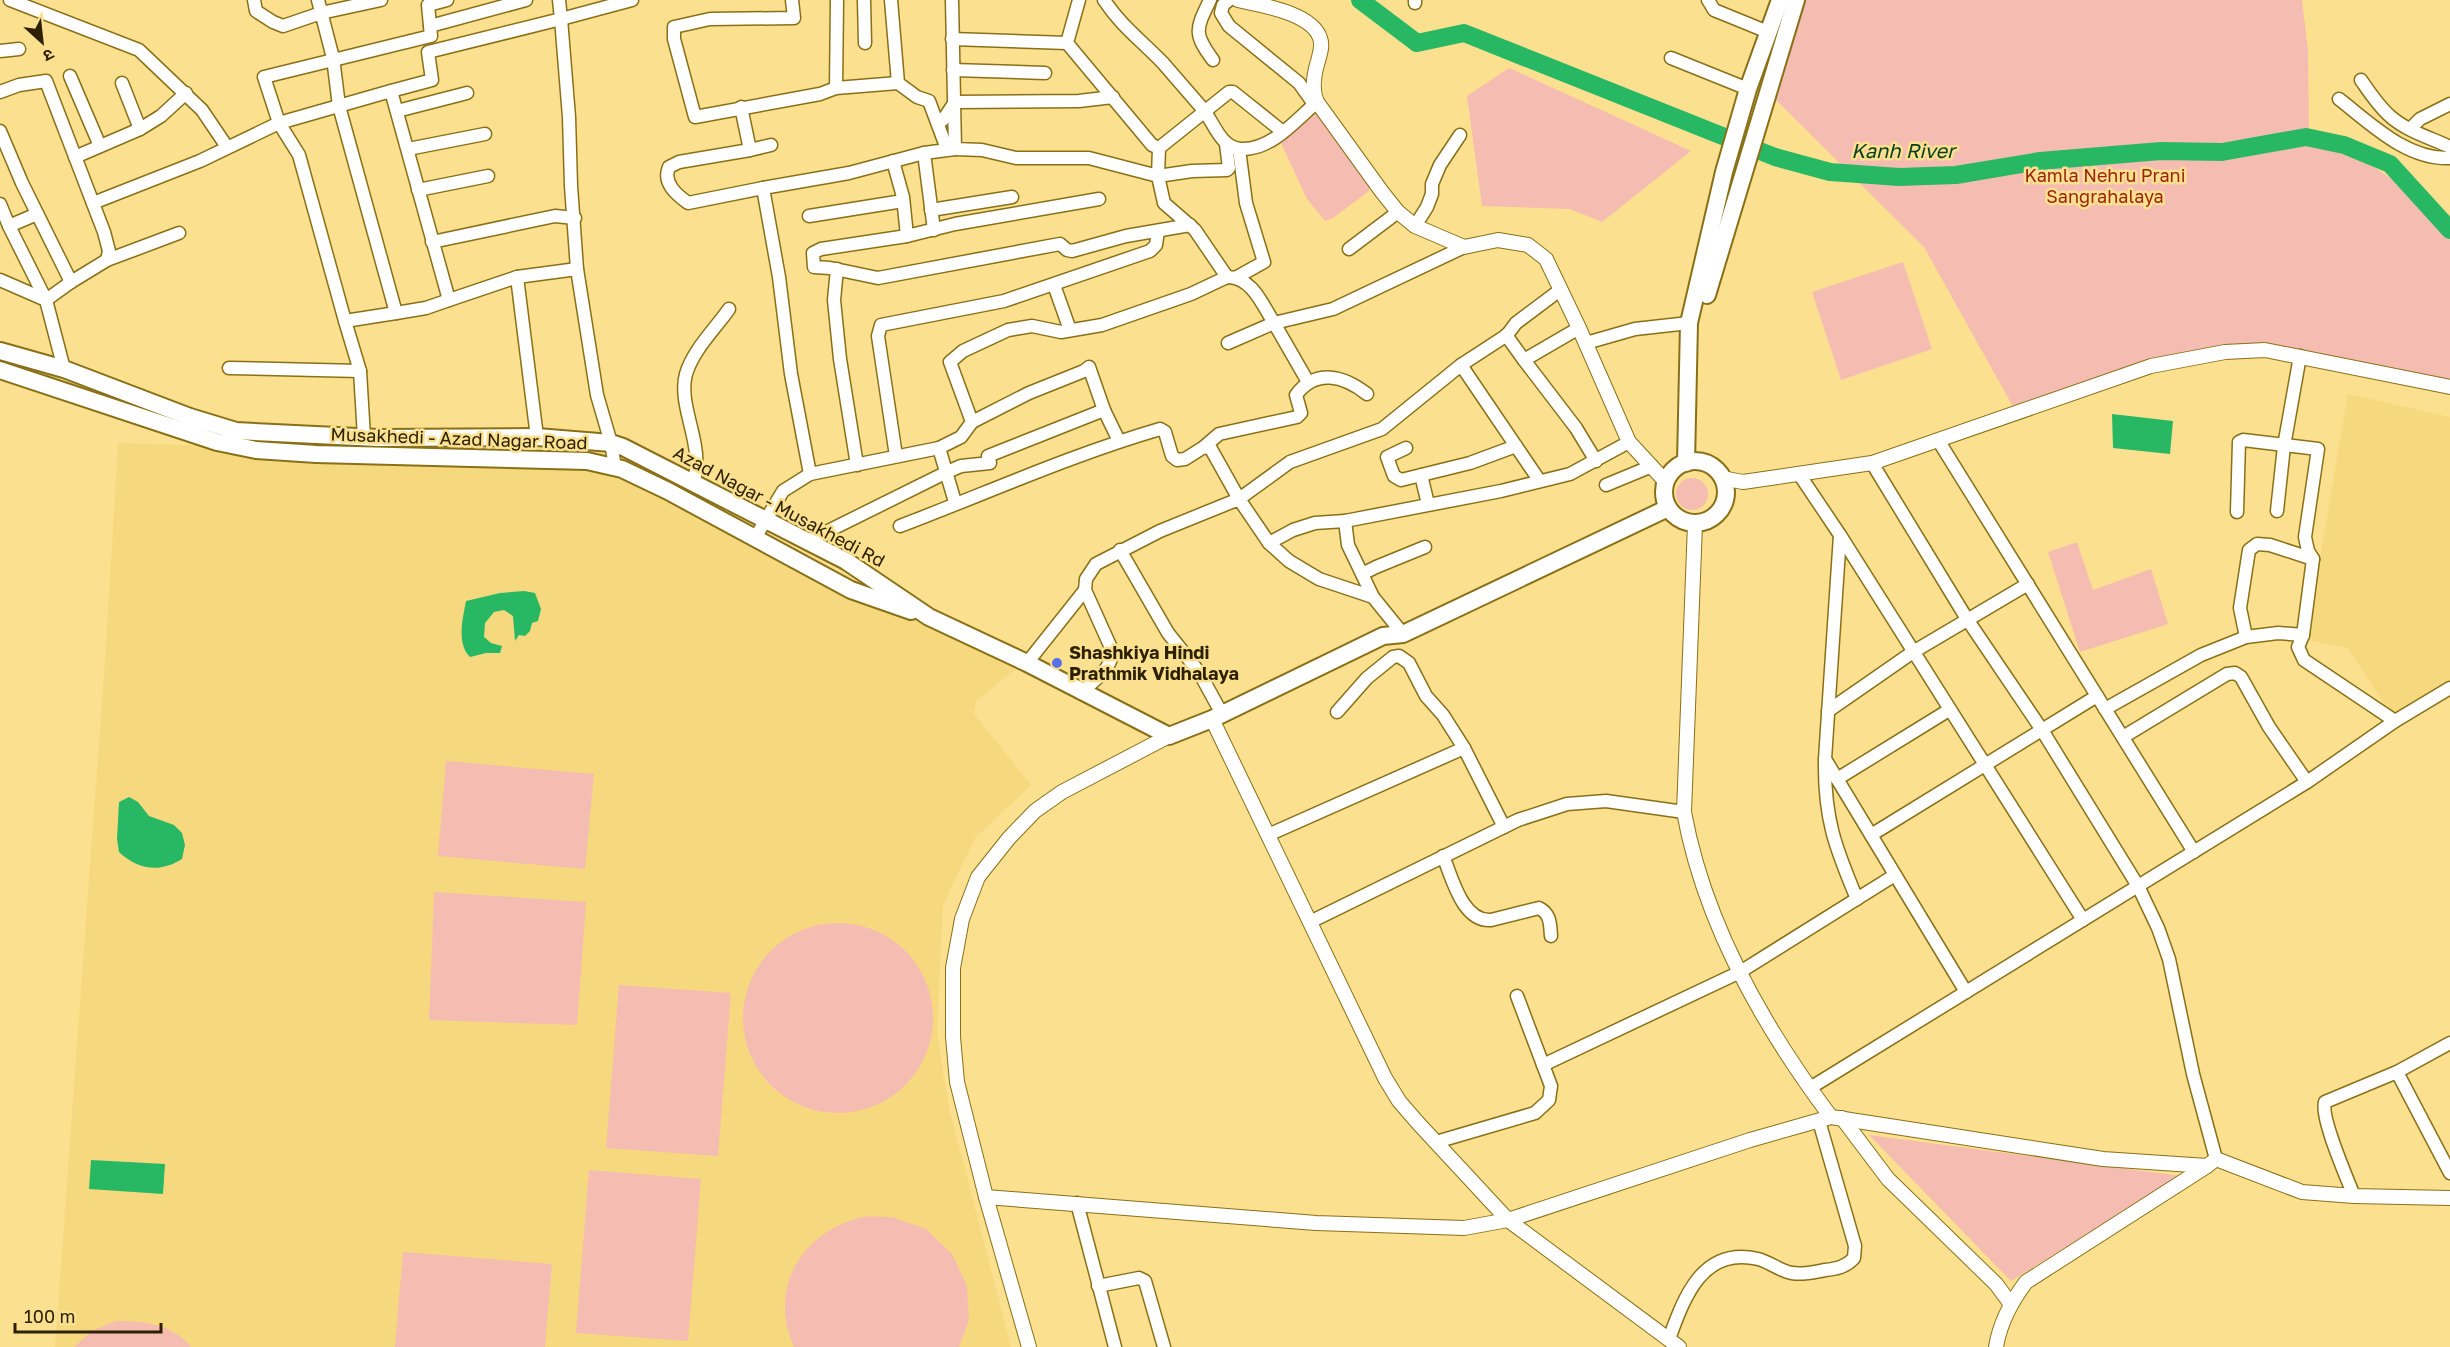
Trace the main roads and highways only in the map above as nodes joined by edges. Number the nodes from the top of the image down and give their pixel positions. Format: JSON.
{"nodes":[{"id":1,"x":1780,"y":0,"type":"edge"},
{"id":2,"x":1796,"y":0,"type":"edge"},
{"id":3,"x":0,"y":351,"type":"edge"},
{"id":4,"x":0,"y":370,"type":"edge"},
{"id":5,"x":1689,"y":462,"type":"junction"},
{"id":6,"x":1668,"y":508,"type":"junction"},
{"id":7,"x":929,"y":617,"type":"junction"}],
"edges":[{"from":1,"to":5,"type":"main road"},
{"from":2,"to":5,"type":"main road"},
{"from":3,"to":7,"type":"main road","name":"Azad Nagar - Musakhedi Rd"},
{"from":4,"to":7,"type":"main road","name":"Musakhedi - Azad Nagar Road"},
{"from":5,"to":6,"type":"main road"},
{"from":5,"to":6,"type":"main road"},
{"from":6,"to":7,"type":"main road","name":"Azad Nagar - Musakhedi Rd"}]}
